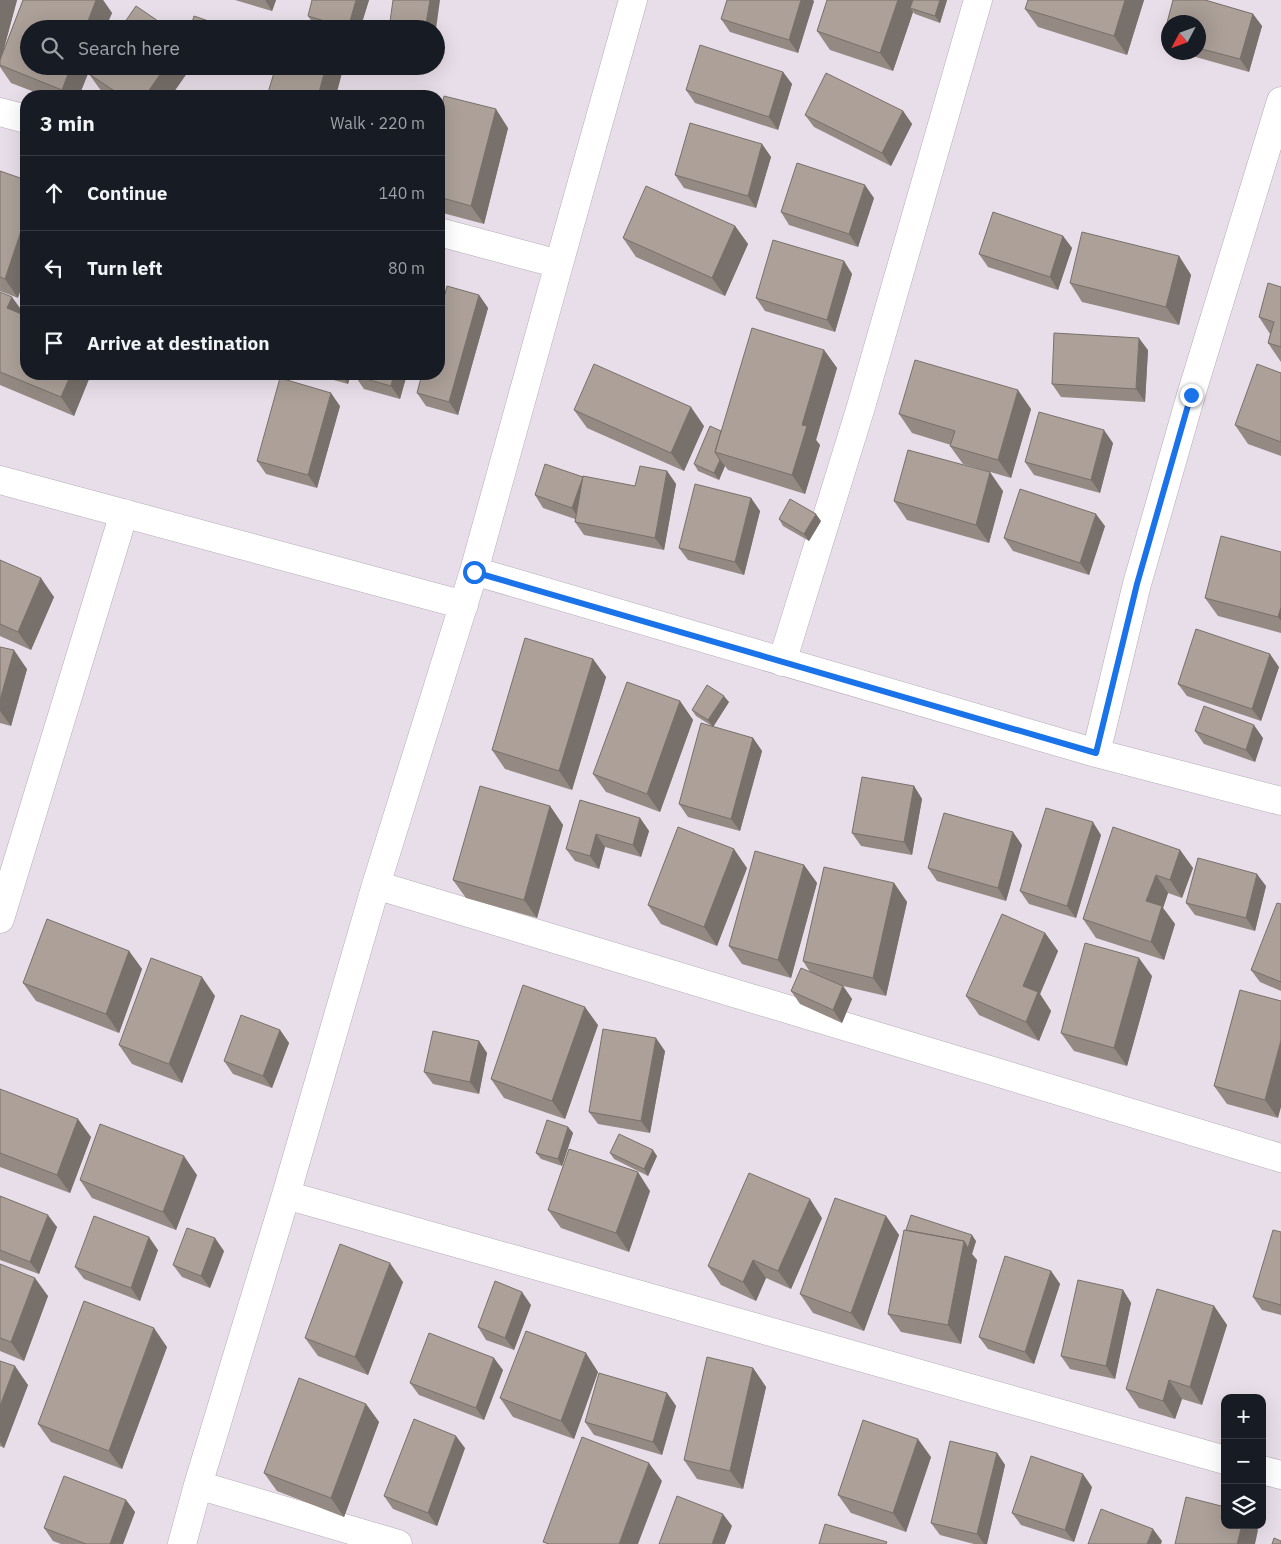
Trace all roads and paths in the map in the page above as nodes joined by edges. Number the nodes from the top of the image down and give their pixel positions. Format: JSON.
{"nodes":[{"id":1,"x":633,"y":0,"type":"edge"},
{"id":2,"x":978,"y":0,"type":"edge"},
{"id":3,"x":1281,"y":101,"type":"edge"},
{"id":4,"x":0,"y":112,"type":"edge"},
{"id":5,"x":20,"y":117,"type":"edge"},
{"id":6,"x":445,"y":234,"type":"edge"},
{"id":7,"x":559,"y":264,"type":"junction"},
{"id":8,"x":0,"y":480,"type":"edge"},
{"id":9,"x":124,"y":513,"type":"junction"},
{"id":10,"x":474,"y":572,"type":"junction"},
{"id":11,"x":464,"y":605,"type":"junction"},
{"id":12,"x":782,"y":662,"type":"junction"},
{"id":13,"x":1096,"y":753,"type":"junction"},
{"id":14,"x":1281,"y":801,"type":"edge"},
{"id":15,"x":376,"y":885,"type":"junction"},
{"id":16,"x":0,"y":919,"type":"edge"},
{"id":17,"x":1281,"y":1158,"type":"edge"},
{"id":18,"x":286,"y":1196,"type":"junction"},
{"id":19,"x":1221,"y":1459,"type":"edge"},
{"id":20,"x":1266,"y":1471,"type":"edge"},
{"id":21,"x":1281,"y":1475,"type":"edge"},
{"id":22,"x":198,"y":1485,"type":"junction"},
{"id":23,"x":182,"y":1544,"type":"edge"},
{"id":24,"x":398,"y":1544,"type":"edge"}],
"edges":[{"from":1,"to":7,"type":"street"},
{"from":2,"to":12,"type":"street"},
{"from":3,"to":13,"type":"street"},
{"from":4,"to":5,"type":"street"},
{"from":6,"to":7,"type":"street"},
{"from":7,"to":10,"type":"street"},
{"from":8,"to":9,"type":"street"},
{"from":9,"to":11,"type":"street"},
{"from":9,"to":16,"type":"street"},
{"from":10,"to":11,"type":"street"},
{"from":10,"to":12,"type":"street"},
{"from":11,"to":15,"type":"street"},
{"from":12,"to":13,"type":"street"},
{"from":13,"to":14,"type":"street"},
{"from":15,"to":17,"type":"street"},
{"from":15,"to":18,"type":"street"},
{"from":18,"to":19,"type":"street"},
{"from":18,"to":22,"type":"street"},
{"from":20,"to":21,"type":"street"},
{"from":22,"to":23,"type":"street"},
{"from":22,"to":24,"type":"street"}]}
